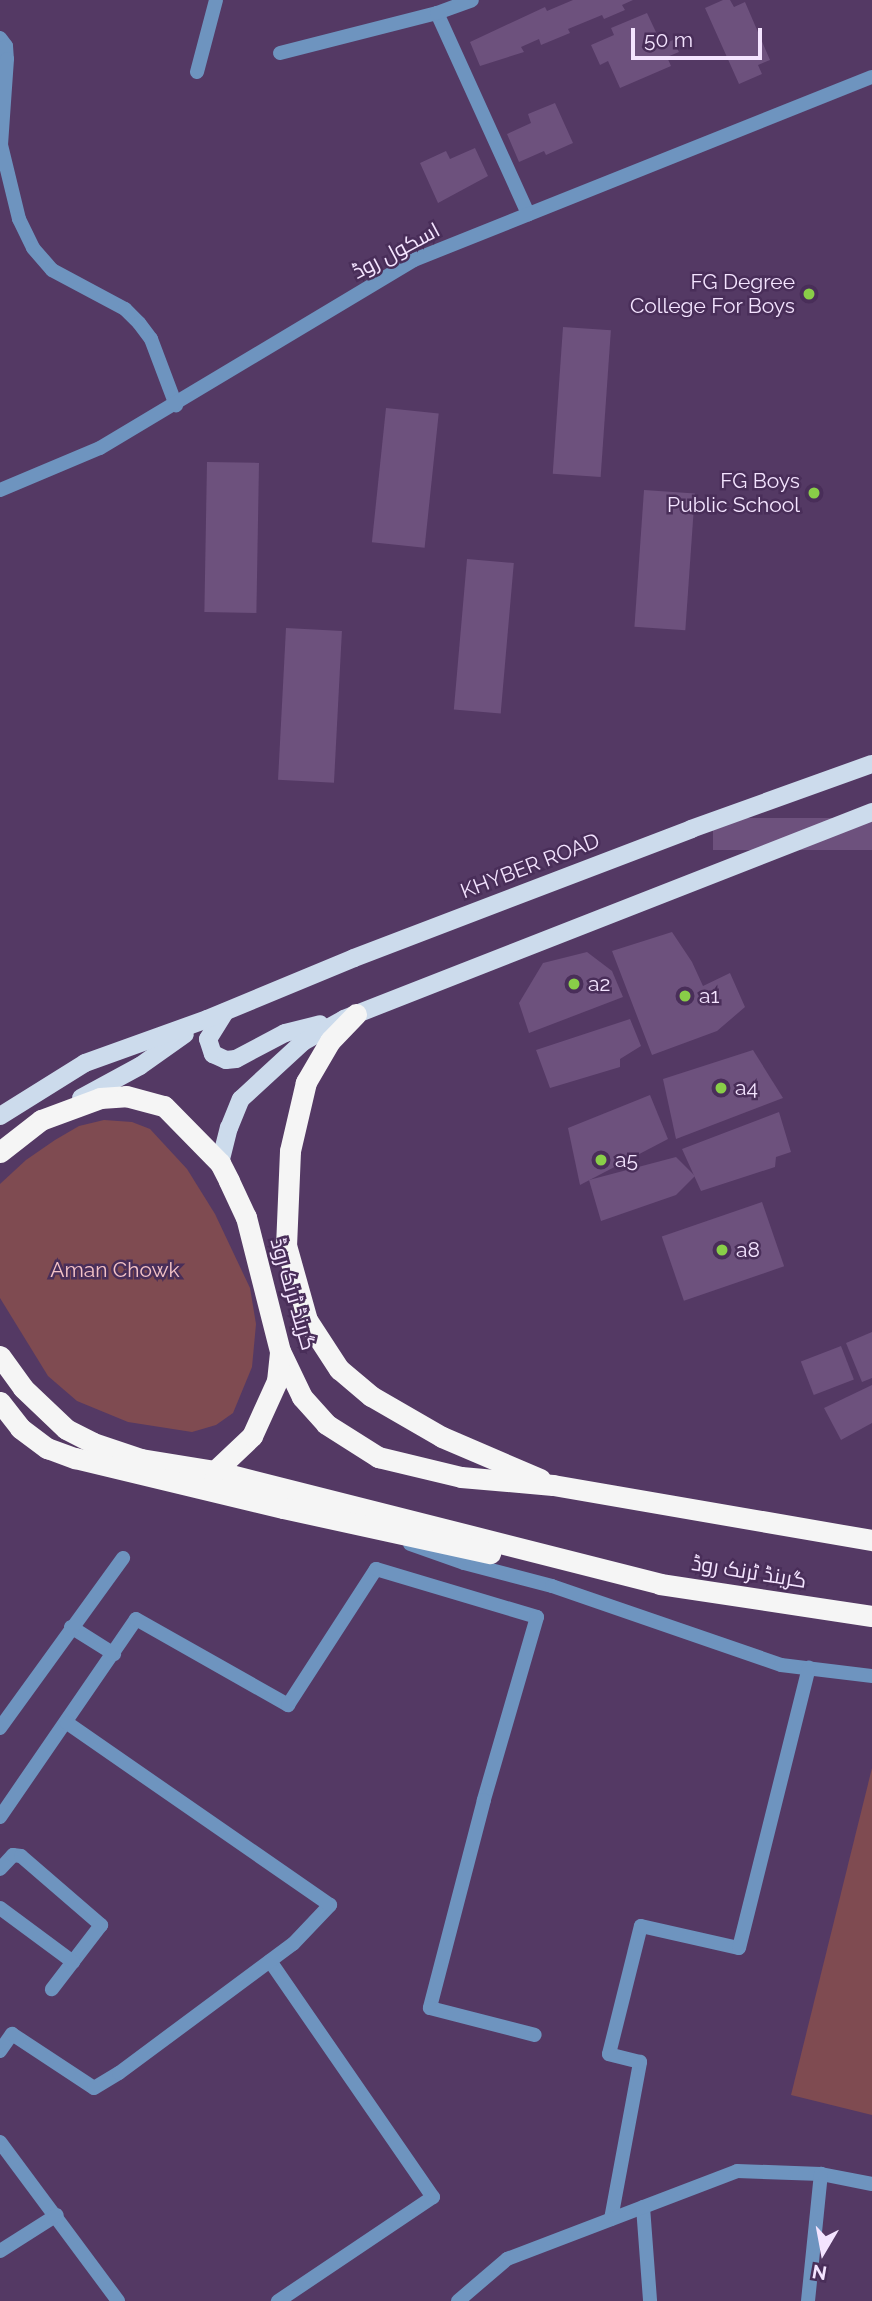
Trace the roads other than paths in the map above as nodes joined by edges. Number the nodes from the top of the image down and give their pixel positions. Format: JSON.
{"nodes":[{"id":1,"x":216,"y":0,"type":"edge"},
{"id":2,"x":472,"y":0,"type":"edge"},
{"id":3,"x":437,"y":13,"type":"junction"},
{"id":4,"x":0,"y":38,"type":"edge"},
{"id":5,"x":280,"y":53,"type":"dead end"},
{"id":6,"x":197,"y":72,"type":"dead end"},
{"id":7,"x":872,"y":77,"type":"edge"},
{"id":8,"x":528,"y":214,"type":"junction"},
{"id":9,"x":176,"y":405,"type":"junction"},
{"id":10,"x":0,"y":490,"type":"edge"},
{"id":11,"x":872,"y":764,"type":"edge"},
{"id":12,"x":872,"y":812,"type":"edge"},
{"id":13,"x":225,"y":1012,"type":"junction"},
{"id":14,"x":350,"y":1016,"type":"junction"},
{"id":15,"x":207,"y":1019,"type":"junction"},
{"id":16,"x":0,"y":1116,"type":"edge"},
{"id":17,"x":41,"y":1121,"type":"junction"},
{"id":18,"x":0,"y":1152,"type":"edge"},
{"id":19,"x":220,"y":1163,"type":"junction"},
{"id":20,"x":280,"y":1351,"type":"junction"},
{"id":21,"x":0,"y":1356,"type":"edge"},
{"id":22,"x":0,"y":1402,"type":"edge"},
{"id":23,"x":215,"y":1471,"type":"junction"},
{"id":24,"x":553,"y":1485,"type":"junction"},
{"id":25,"x":345,"y":1521,"type":"junction"},
{"id":26,"x":872,"y":1540,"type":"edge"},
{"id":27,"x":123,"y":1558,"type":"dead end"},
{"id":28,"x":660,"y":1584,"type":"junction"},
{"id":29,"x":872,"y":1616,"type":"edge"},
{"id":30,"x":71,"y":1627,"type":"junction"},
{"id":31,"x":114,"y":1654,"type":"junction"},
{"id":32,"x":809,"y":1668,"type":"junction"},
{"id":33,"x":872,"y":1676,"type":"edge"},
{"id":34,"x":66,"y":1723,"type":"junction"},
{"id":35,"x":0,"y":1728,"type":"edge"},
{"id":36,"x":0,"y":1817,"type":"edge"},
{"id":37,"x":0,"y":1869,"type":"edge"},
{"id":38,"x":0,"y":1908,"type":"edge"},
{"id":39,"x":270,"y":1961,"type":"junction"},
{"id":40,"x":73,"y":1962,"type":"junction"},
{"id":41,"x":52,"y":1989,"type":"dead end"},
{"id":42,"x":535,"y":2035,"type":"dead end"},
{"id":43,"x":0,"y":2052,"type":"edge"},
{"id":44,"x":0,"y":2142,"type":"edge"},
{"id":45,"x":821,"y":2175,"type":"junction"},
{"id":46,"x":872,"y":2184,"type":"edge"},
{"id":47,"x":643,"y":2207,"type":"junction"},
{"id":48,"x":57,"y":2215,"type":"junction"},
{"id":49,"x":611,"y":2219,"type":"junction"},
{"id":50,"x":0,"y":2251,"type":"edge"},
{"id":51,"x":118,"y":2301,"type":"edge"},
{"id":52,"x":278,"y":2301,"type":"edge"},
{"id":53,"x":458,"y":2301,"type":"edge"},
{"id":54,"x":650,"y":2301,"type":"edge"},
{"id":55,"x":808,"y":2301,"type":"edge"}],
"edges":[{"from":1,"to":6,"type":"street"},
{"from":2,"to":3,"type":"street"},
{"from":3,"to":5,"type":"street"},
{"from":3,"to":8,"type":"street"},
{"from":4,"to":9,"type":"street"},
{"from":7,"to":8,"type":"street","name":"اسکول روڈ"},
{"from":8,"to":9,"type":"street","name":"اسکول روڈ"},
{"from":9,"to":10,"type":"street","name":"اسکول روڈ"},
{"from":11,"to":13,"type":"main road","name":"KHYBER ROAD"},
{"from":12,"to":14,"type":"main road"},
{"from":13,"to":14,"type":"main road"},
{"from":13,"to":15,"type":"main road","name":"KHYBER ROAD"},
{"from":14,"to":19,"type":"main road"},
{"from":14,"to":24,"type":"highway"},
{"from":15,"to":16,"type":"main road"},
{"from":15,"to":17,"type":"main road"},
{"from":17,"to":18,"type":"highway","name":"گرینڈ ٹرنک روڈ"},
{"from":17,"to":19,"type":"highway","name":"گرینڈ ٹرنک روڈ"},
{"from":19,"to":20,"type":"highway","name":"گرینڈ ٹرنک روڈ"},
{"from":20,"to":23,"type":"highway"},
{"from":20,"to":24,"type":"highway","name":"گرینڈ ٹرنک روڈ"},
{"from":21,"to":23,"type":"highway","name":"گرینڈ ٹرنک روڈ"},
{"from":22,"to":25,"type":"highway"},
{"from":23,"to":28,"type":"highway","name":"گرینڈ ٹرنک روڈ"},
{"from":24,"to":26,"type":"highway","name":"گرینڈ ٹرنک روڈ"},
{"from":25,"to":28,"type":"highway"},
{"from":25,"to":32,"type":"street"},
{"from":27,"to":30,"type":"street"},
{"from":28,"to":29,"type":"highway","name":"گرینڈ ٹرنک روڈ"},
{"from":30,"to":31,"type":"street"},
{"from":30,"to":35,"type":"street"},
{"from":31,"to":34,"type":"street"},
{"from":31,"to":42,"type":"street"},
{"from":32,"to":33,"type":"street"},
{"from":32,"to":49,"type":"street"},
{"from":34,"to":36,"type":"street"},
{"from":34,"to":39,"type":"street"},
{"from":37,"to":40,"type":"street"},
{"from":38,"to":40,"type":"street"},
{"from":39,"to":43,"type":"street"},
{"from":39,"to":52,"type":"street"},
{"from":40,"to":41,"type":"street"},
{"from":44,"to":48,"type":"street"},
{"from":45,"to":46,"type":"street"},
{"from":45,"to":47,"type":"street"},
{"from":45,"to":55,"type":"street"},
{"from":47,"to":49,"type":"street"},
{"from":47,"to":54,"type":"street"},
{"from":48,"to":50,"type":"street"},
{"from":48,"to":51,"type":"street"},
{"from":49,"to":53,"type":"street"}]}
